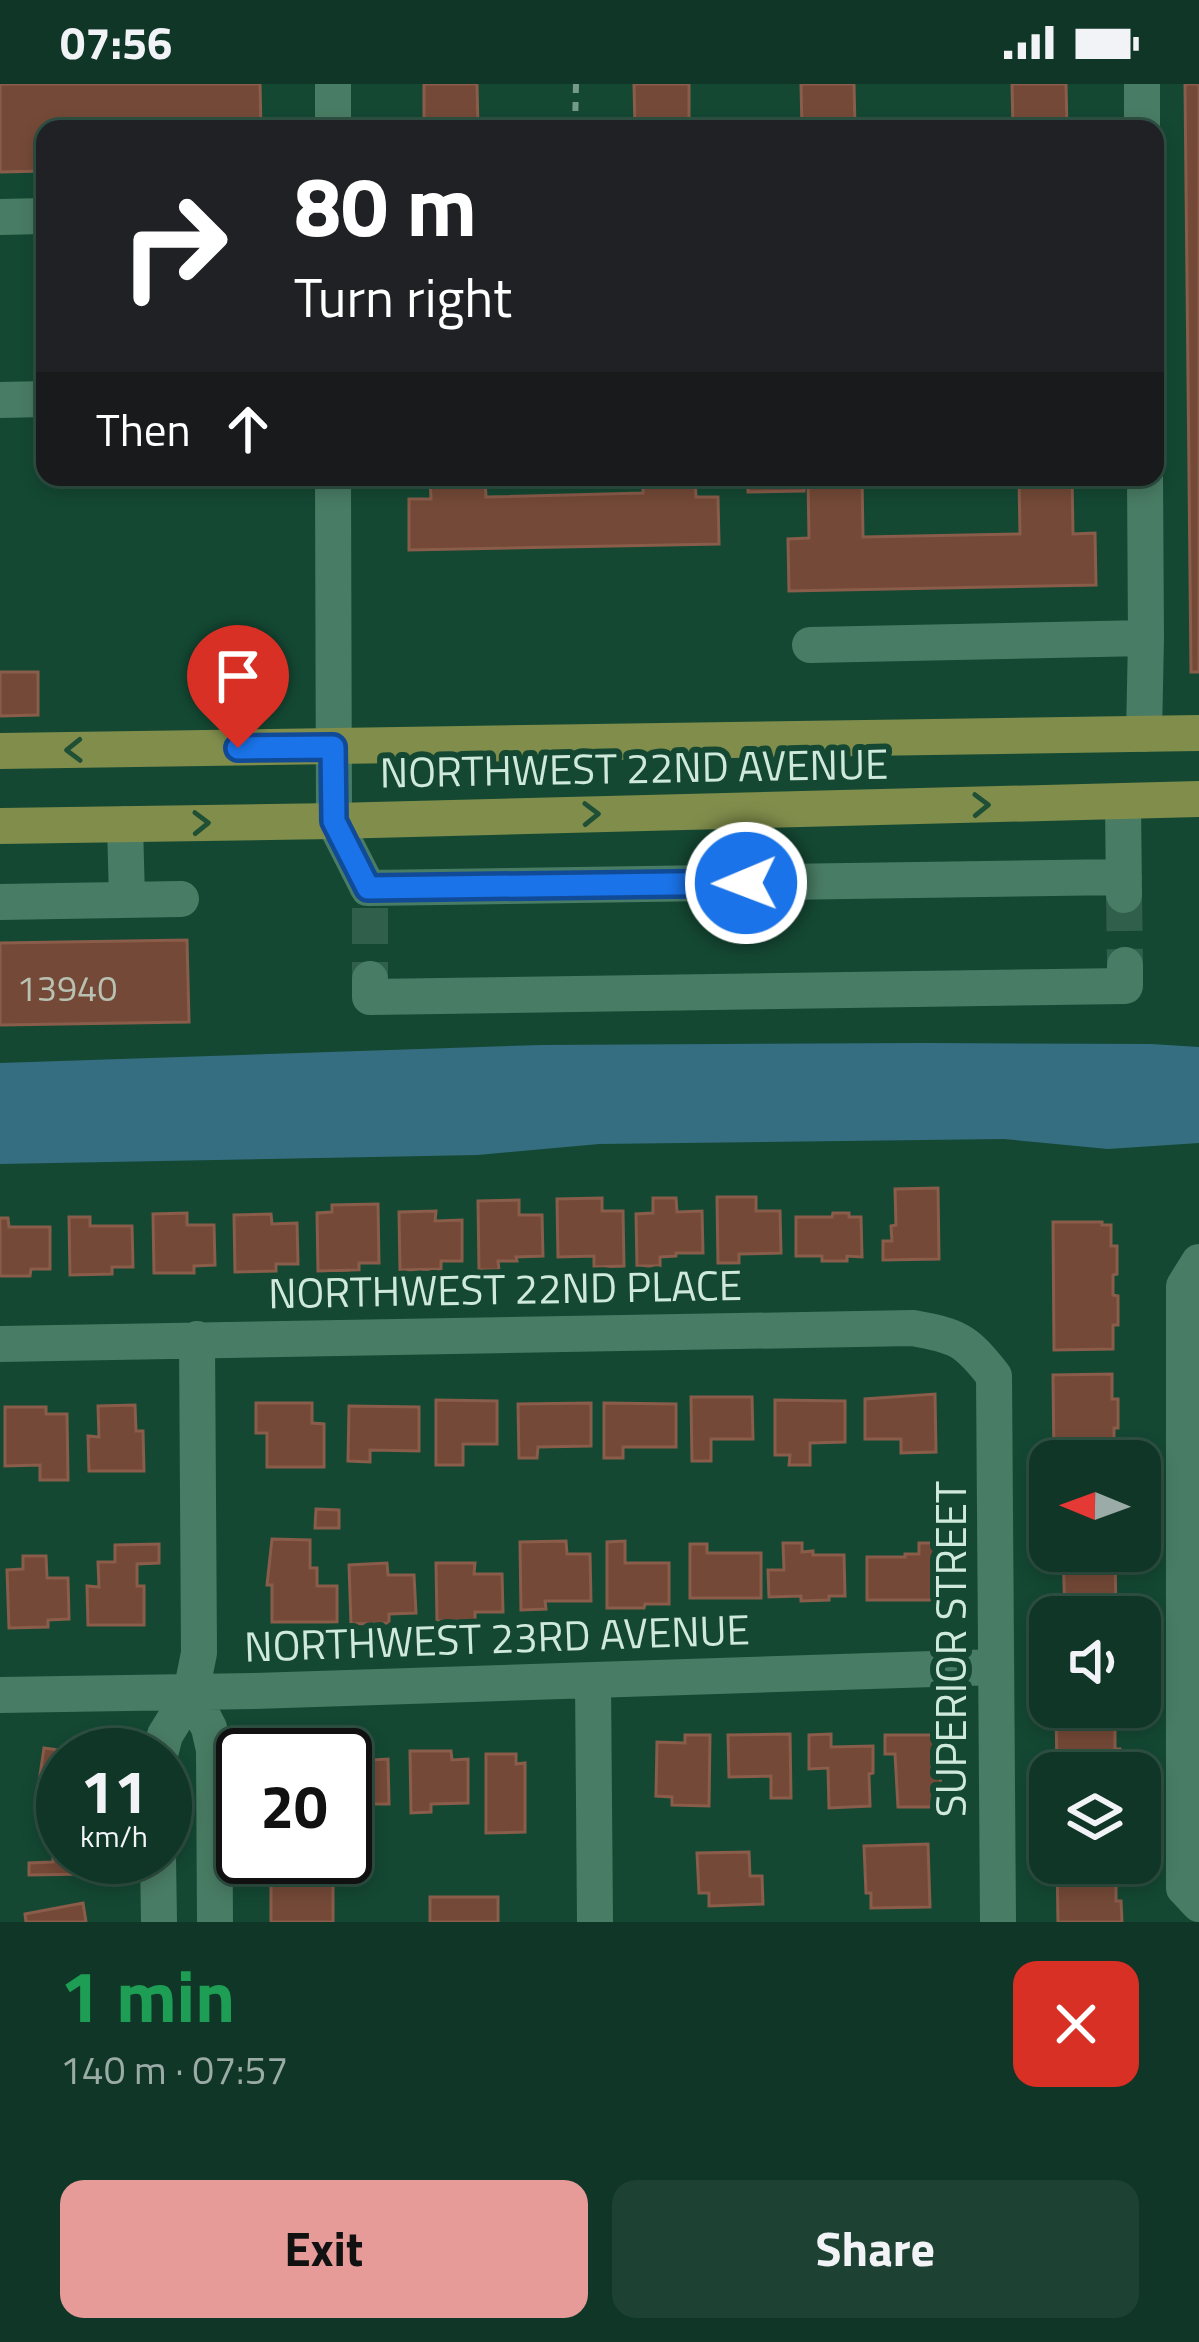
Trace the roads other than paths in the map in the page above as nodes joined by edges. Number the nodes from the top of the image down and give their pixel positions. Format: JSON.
{"nodes":[{"id":1,"x":333,"y":84,"type":"edge"},
{"id":2,"x":1142,"y":84,"type":"edge"},
{"id":3,"x":333,"y":120,"type":"edge"},
{"id":4,"x":1142,"y":120,"type":"edge"},
{"id":5,"x":36,"y":216,"type":"edge"},
{"id":6,"x":0,"y":217,"type":"edge"},
{"id":7,"x":36,"y":399,"type":"edge"},
{"id":8,"x":0,"y":400,"type":"edge"},
{"id":9,"x":333,"y":486,"type":"edge"},
{"id":10,"x":1144,"y":486,"type":"edge"},
{"id":11,"x":1146,"y":638,"type":"junction"},
{"id":12,"x":810,"y":645,"type":"dead end"},
{"id":13,"x":1199,"y":733,"type":"edge"},
{"id":14,"x":1144,"y":734,"type":"junction"},
{"id":15,"x":333,"y":747,"type":"junction"},
{"id":16,"x":0,"y":751,"type":"edge"},
{"id":17,"x":1199,"y":799,"type":"edge"},
{"id":18,"x":1123,"y":801,"type":"junction"},
{"id":19,"x":334,"y":821,"type":"junction"},
{"id":20,"x":125,"y":824,"type":"junction"},
{"id":21,"x":0,"y":826,"type":"edge"},
{"id":22,"x":182,"y":898,"type":"dead end"},
{"id":23,"x":128,"y":899,"type":"junction"},
{"id":24,"x":0,"y":902,"type":"edge"},
{"id":25,"x":1125,"y":965,"type":"dead end"},
{"id":26,"x":370,"y":979,"type":"dead end"},
{"id":27,"x":1199,"y":1262,"type":"edge"},
{"id":28,"x":197,"y":1339,"type":"junction"},
{"id":29,"x":0,"y":1344,"type":"edge"},
{"id":30,"x":994,"y":1376,"type":"joint"},
{"id":31,"x":996,"y":1667,"type":"junction"},
{"id":32,"x":593,"y":1682,"type":"junction"},
{"id":33,"x":191,"y":1693,"type":"junction"},
{"id":34,"x":0,"y":1695,"type":"edge"},
{"id":35,"x":170,"y":1728,"type":"edge"},
{"id":36,"x":158,"y":1884,"type":"edge"},
{"id":37,"x":1199,"y":1904,"type":"edge"},
{"id":38,"x":159,"y":1922,"type":"edge"},
{"id":39,"x":215,"y":1922,"type":"edge"},
{"id":40,"x":595,"y":1922,"type":"edge"},
{"id":41,"x":998,"y":1922,"type":"edge"}],
"edges":[{"from":1,"to":3,"type":"street"},
{"from":2,"to":4,"type":"street"},
{"from":5,"to":6,"type":"street"},
{"from":7,"to":8,"type":"street"},
{"from":9,"to":15,"type":"street"},
{"from":10,"to":11,"type":"street"},
{"from":11,"to":12,"type":"street"},
{"from":11,"to":14,"type":"street"},
{"from":13,"to":14,"type":"main road","name":"NORTHWEST 22ND AVENUE"},
{"from":14,"to":15,"type":"main road","name":"NORTHWEST 22ND AVENUE"},
{"from":15,"to":16,"type":"main road","name":"NORTHWEST 22ND AVENUE","one_way":true},
{"from":15,"to":19,"type":"street"},
{"from":17,"to":18,"type":"main road","name":"NORTHWEST 22ND AVENUE"},
{"from":19,"to":18,"type":"main road","name":"NORTHWEST 22ND AVENUE","one_way":true},
{"from":18,"to":19,"type":"street"},
{"from":20,"to":19,"type":"main road","name":"NORTHWEST 22ND AVENUE","one_way":true},
{"from":20,"to":21,"type":"main road","name":"NORTHWEST 22ND AVENUE"},
{"from":20,"to":23,"type":"street"},
{"from":22,"to":23,"type":"street"},
{"from":23,"to":24,"type":"street"},
{"from":25,"to":26,"type":"street"},
{"from":27,"to":37,"type":"street"},
{"from":28,"to":29,"type":"street","name":"NORTHWEST 22ND PLACE"},
{"from":28,"to":30,"type":"street","name":"NORTHWEST 22ND PLACE"},
{"from":28,"to":33,"type":"street"},
{"from":30,"to":31,"type":"street","name":"SUPERIOR STREET"},
{"from":31,"to":32,"type":"street","name":"NORTHWEST 23RD AVENUE"},
{"from":31,"to":41,"type":"street","name":"SUPERIOR STREET"},
{"from":32,"to":33,"type":"street","name":"NORTHWEST 23RD AVENUE"},
{"from":32,"to":40,"type":"street"},
{"from":33,"to":34,"type":"street","name":"NORTHWEST 23RD AVENUE"},
{"from":33,"to":35,"type":"street"},
{"from":33,"to":39,"type":"street"},
{"from":36,"to":38,"type":"street"}]}
